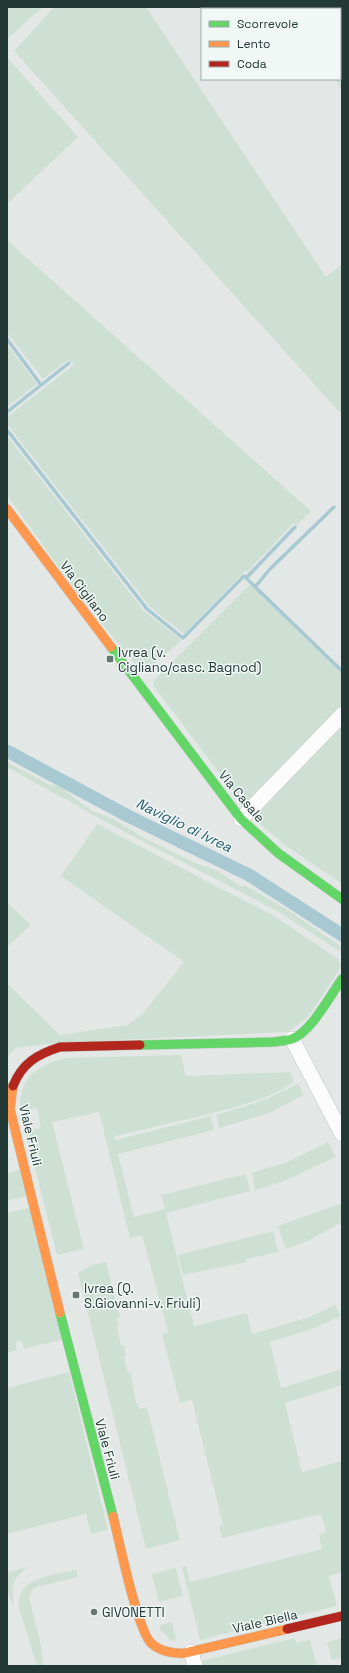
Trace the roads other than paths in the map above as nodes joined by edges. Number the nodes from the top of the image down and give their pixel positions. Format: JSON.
{"nodes":[{"id":1,"x":7,"y":509,"type":"edge"},
{"id":2,"x":142,"y":688,"type":"joint"},
{"id":3,"x":342,"y":715,"type":"edge"},
{"id":4,"x":241,"y":819,"type":"junction"},
{"id":5,"x":342,"y":899,"type":"edge"},
{"id":6,"x":342,"y":980,"type":"edge"},
{"id":7,"x":292,"y":1039,"type":"junction"},
{"id":8,"x":342,"y":1134,"type":"edge"},
{"id":9,"x":342,"y":1616,"type":"edge"},
{"id":10,"x":193,"y":1657,"type":"edge"}],
"edges":[{"from":1,"to":2,"type":"street","name":"Via Cigliano"},
{"from":2,"to":4,"type":"street","name":"Via Casale"},
{"from":3,"to":4,"type":"street"},
{"from":4,"to":5,"type":"street","name":"Via Casale"},
{"from":6,"to":7,"type":"street","name":"Viale Friuli"},
{"from":7,"to":8,"type":"street"},
{"from":7,"to":10,"type":"street","name":"Viale Friuli"},
{"from":9,"to":10,"type":"street","name":"Viale Biella"}]}
